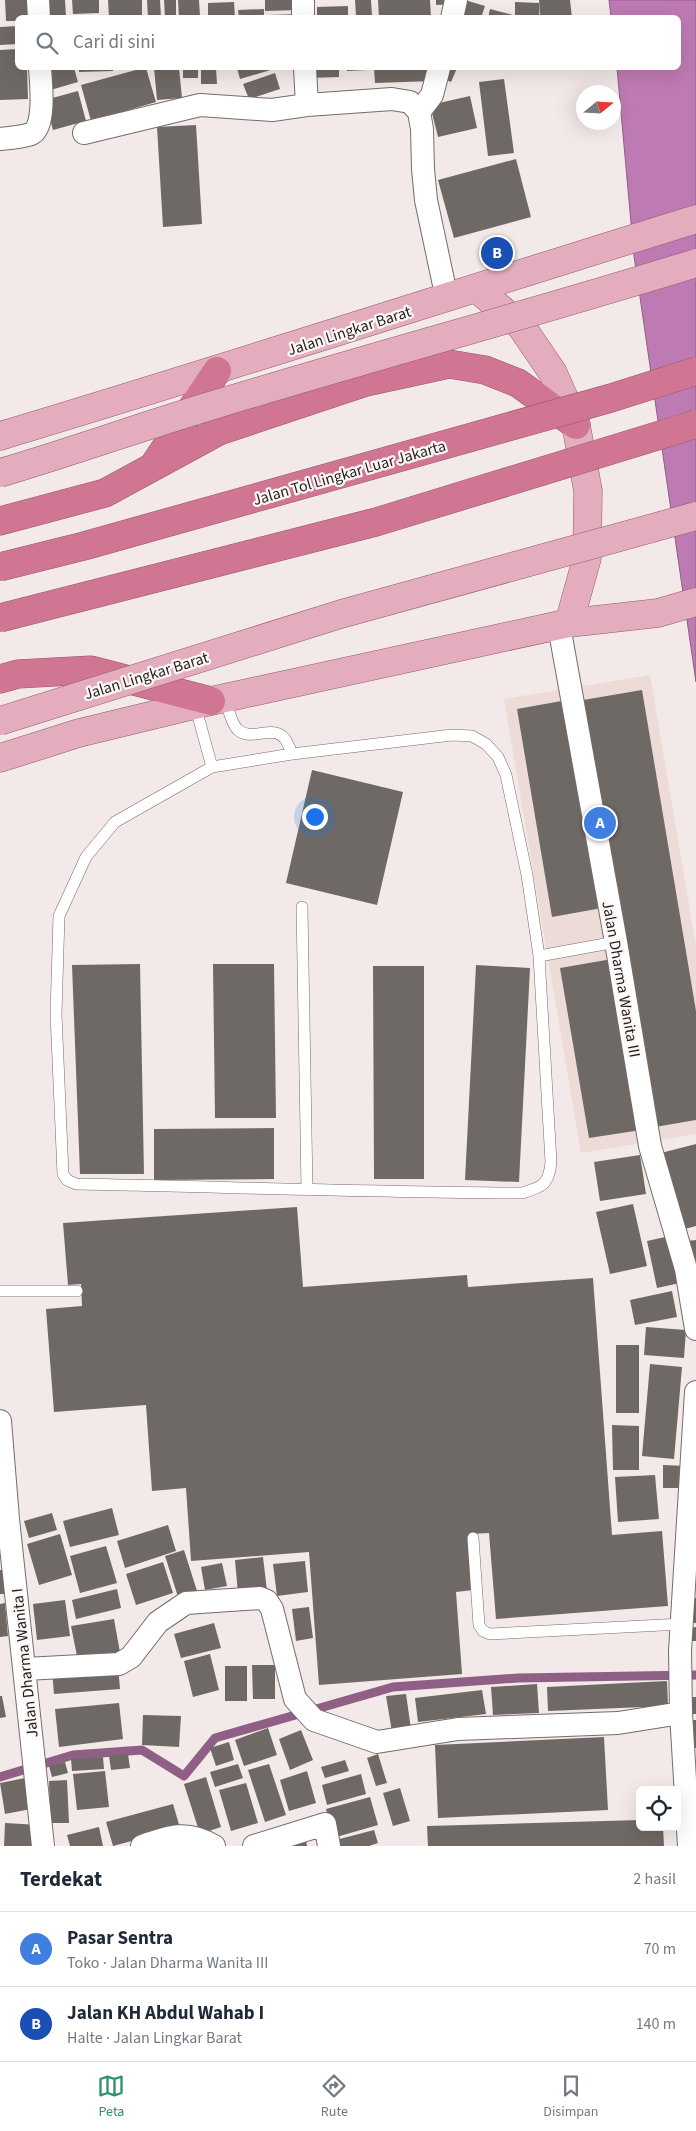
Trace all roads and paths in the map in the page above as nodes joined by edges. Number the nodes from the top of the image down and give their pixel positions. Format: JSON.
{"nodes":[{"id":1,"x":38,"y":0,"type":"edge"},
{"id":2,"x":303,"y":0,"type":"edge"},
{"id":3,"x":456,"y":0,"type":"edge"},
{"id":4,"x":39,"y":15,"type":"edge"},
{"id":5,"x":303,"y":15,"type":"edge"},
{"id":6,"x":453,"y":15,"type":"edge"},
{"id":7,"x":40,"y":70,"type":"edge"},
{"id":8,"x":305,"y":70,"type":"edge"},
{"id":9,"x":438,"y":70,"type":"edge"},
{"id":10,"x":306,"y":105,"type":"junction"},
{"id":11,"x":419,"y":112,"type":"junction"},
{"id":12,"x":84,"y":133,"type":"dead end"},
{"id":13,"x":0,"y":139,"type":"edge"},
{"id":14,"x":696,"y":219,"type":"edge"},
{"id":15,"x":696,"y":263,"type":"edge"},
{"id":16,"x":476,"y":288,"type":"junction"},
{"id":17,"x":446,"y":298,"type":"junction"},
{"id":18,"x":217,"y":371,"type":"junction"},
{"id":19,"x":696,"y":371,"type":"edge"},
{"id":20,"x":696,"y":424,"type":"edge"},
{"id":21,"x":576,"y":425,"type":"junction"},
{"id":22,"x":0,"y":436,"type":"edge"},
{"id":23,"x":152,"y":468,"type":"junction"},
{"id":24,"x":0,"y":473,"type":"edge"},
{"id":25,"x":696,"y":516,"type":"edge"},
{"id":26,"x":0,"y":521,"type":"edge"},
{"id":27,"x":0,"y":567,"type":"edge"},
{"id":28,"x":696,"y":602,"type":"edge"},
{"id":29,"x":0,"y":618,"type":"edge"},
{"id":30,"x":564,"y":625,"type":"junction"},
{"id":31,"x":0,"y":679,"type":"edge"},
{"id":32,"x":210,"y":702,"type":"junction"},
{"id":33,"x":0,"y":721,"type":"edge"},
{"id":34,"x":292,"y":754,"type":"junction"},
{"id":35,"x":0,"y":758,"type":"edge"},
{"id":36,"x":212,"y":767,"type":"junction"},
{"id":37,"x":302,"y":906,"type":"dead end"},
{"id":38,"x":616,"y":942,"type":"junction"},
{"id":39,"x":539,"y":956,"type":"junction"},
{"id":40,"x":307,"y":1188,"type":"junction"},
{"id":41,"x":0,"y":1291,"type":"edge"},
{"id":42,"x":77,"y":1291,"type":"dead end"},
{"id":43,"x":696,"y":1329,"type":"edge"},
{"id":44,"x":696,"y":1392,"type":"edge"},
{"id":45,"x":0,"y":1433,"type":"edge"},
{"id":46,"x":4,"y":1520,"type":"edge"},
{"id":47,"x":473,"y":1538,"type":"dead end"},
{"id":48,"x":682,"y":1624,"type":"junction"},
{"id":49,"x":26,"y":1669,"type":"junction"},
{"id":50,"x":681,"y":1713,"type":"junction"},
{"id":51,"x":44,"y":1846,"type":"edge"},
{"id":52,"x":142,"y":1846,"type":"edge"},
{"id":53,"x":214,"y":1846,"type":"edge"},
{"id":54,"x":254,"y":1846,"type":"edge"},
{"id":55,"x":329,"y":1846,"type":"edge"},
{"id":56,"x":689,"y":1846,"type":"edge"}],
"edges":[{"from":1,"to":4,"type":"street"},
{"from":2,"to":5,"type":"street"},
{"from":3,"to":6,"type":"street"},
{"from":7,"to":13,"type":"street"},
{"from":8,"to":10,"type":"street"},
{"from":9,"to":11,"type":"street"},
{"from":10,"to":11,"type":"street"},
{"from":10,"to":12,"type":"street"},
{"from":11,"to":17,"type":"street"},
{"from":14,"to":16,"type":"main road","name":"Jalan Lingkar Barat"},
{"from":15,"to":24,"type":"main road","name":"Jalan Lingkar Barat","bridge":true},
{"from":16,"to":17,"type":"main road","name":"Jalan Lingkar Barat"},
{"from":16,"to":21,"type":"main road"},
{"from":17,"to":18,"type":"main road","name":"Jalan Lingkar Barat"},
{"from":18,"to":22,"type":"main road","name":"Jalan Lingkar Barat"},
{"from":18,"to":23,"type":"highway"},
{"from":19,"to":27,"type":"highway","name":"Jalan Tol Lingkar Luar Jakarta","bridge":true},
{"from":20,"to":29,"type":"highway","bridge":true},
{"from":21,"to":23,"type":"highway"},
{"from":21,"to":30,"type":"main road"},
{"from":23,"to":26,"type":"highway"},
{"from":25,"to":33,"type":"main road","name":"Jalan Lingkar Barat","bridge":true},
{"from":28,"to":30,"type":"main road"},
{"from":30,"to":32,"type":"main road"},
{"from":30,"to":38,"type":"street","name":"Jalan Dharma Wanita III"},
{"from":31,"to":32,"type":"highway"},
{"from":32,"to":34,"type":"lane"},
{"from":32,"to":35,"type":"main road"},
{"from":32,"to":36,"type":"lane"},
{"from":34,"to":36,"type":"lane"},
{"from":34,"to":39,"type":"lane"},
{"from":36,"to":40,"type":"lane"},
{"from":37,"to":40,"type":"lane"},
{"from":38,"to":39,"type":"lane"},
{"from":38,"to":43,"type":"street","name":"Jalan Dharma Wanita III"},
{"from":39,"to":40,"type":"lane"},
{"from":41,"to":42,"type":"lane"},
{"from":44,"to":48,"type":"street"},
{"from":45,"to":46,"type":"street","name":"Jalan Dharma Wanita I"},
{"from":46,"to":49,"type":"street","name":"Jalan Dharma Wanita I"},
{"from":47,"to":48,"type":"lane"},
{"from":48,"to":50,"type":"street"},
{"from":49,"to":50,"type":"street"},
{"from":49,"to":51,"type":"street","name":"Jalan Dharma Wanita I"},
{"from":50,"to":56,"type":"street"},
{"from":52,"to":53,"type":"street"},
{"from":54,"to":55,"type":"street"}]}
